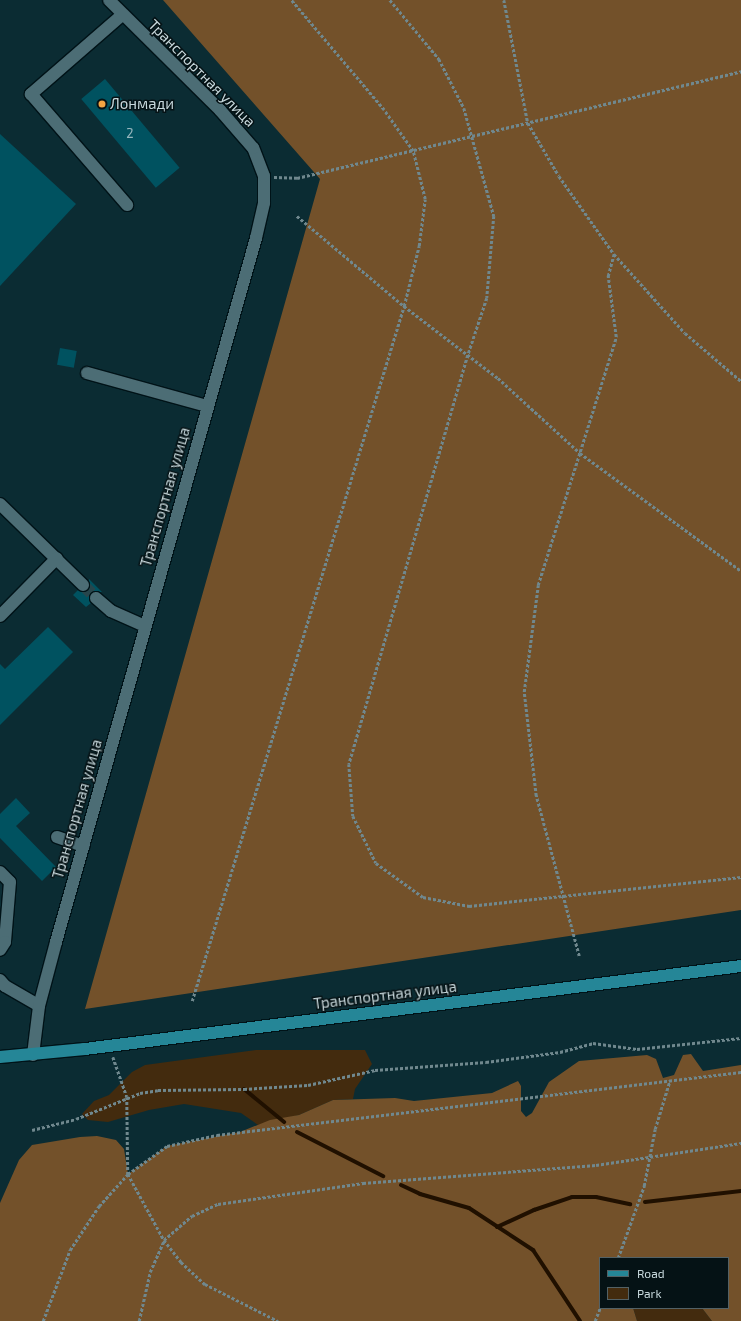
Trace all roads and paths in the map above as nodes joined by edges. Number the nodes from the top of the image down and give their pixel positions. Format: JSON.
{"nodes":[{"id":1,"x":109,"y":0,"type":"edge"},
{"id":2,"x":291,"y":0,"type":"edge"},
{"id":3,"x":390,"y":0,"type":"edge"},
{"id":4,"x":504,"y":0,"type":"edge"},
{"id":5,"x":122,"y":15,"type":"junction"},
{"id":6,"x":741,"y":72,"type":"edge"},
{"id":7,"x":528,"y":123,"type":"junction"},
{"id":8,"x":474,"y":136,"type":"junction"},
{"id":9,"x":413,"y":151,"type":"junction"},
{"id":10,"x":264,"y":176,"type":"junction"},
{"id":11,"x":127,"y":205,"type":"dead end"},
{"id":12,"x":297,"y":216,"type":"dead end"},
{"id":13,"x":614,"y":254,"type":"junction"},
{"id":14,"x":404,"y":306,"type":"junction"},
{"id":15,"x":468,"y":355,"type":"junction"},
{"id":16,"x":87,"y":373,"type":"dead end"},
{"id":17,"x":741,"y":381,"type":"edge"},
{"id":18,"x":207,"y":406,"type":"junction"},
{"id":19,"x":580,"y":453,"type":"junction"},
{"id":20,"x":0,"y":504,"type":"edge"},
{"id":21,"x":57,"y":558,"type":"junction"},
{"id":22,"x":741,"y":571,"type":"edge"},
{"id":23,"x":83,"y":585,"type":"tunnel mouth"},
{"id":24,"x":96,"y":598,"type":"tunnel mouth"},
{"id":25,"x":0,"y":616,"type":"edge"},
{"id":26,"x":145,"y":626,"type":"junction"},
{"id":27,"x":57,"y":837,"type":"dead end"},
{"id":28,"x":83,"y":846,"type":"junction"},
{"id":29,"x":0,"y":872,"type":"edge"},
{"id":30,"x":741,"y":877,"type":"edge"},
{"id":31,"x":562,"y":895,"type":"junction"},
{"id":32,"x":0,"y":950,"type":"edge"},
{"id":33,"x":579,"y":956,"type":"dead end"},
{"id":34,"x":741,"y":966,"type":"edge"},
{"id":35,"x":0,"y":980,"type":"edge"},
{"id":36,"x":192,"y":1001,"type":"dead end"},
{"id":37,"x":39,"y":1006,"type":"junction"},
{"id":38,"x":741,"y":1038,"type":"edge"},
{"id":39,"x":110,"y":1046,"type":"junction"},
{"id":40,"x":33,"y":1055,"type":"junction"},
{"id":41,"x":0,"y":1057,"type":"edge"},
{"id":42,"x":741,"y":1072,"type":"edge"},
{"id":43,"x":670,"y":1080,"type":"junction"},
{"id":44,"x":127,"y":1099,"type":"junction"},
{"id":45,"x":32,"y":1130,"type":"dead end"},
{"id":46,"x":741,"y":1143,"type":"edge"},
{"id":47,"x":649,"y":1158,"type":"junction"},
{"id":48,"x":128,"y":1174,"type":"junction"},
{"id":49,"x":164,"y":1240,"type":"junction"},
{"id":50,"x":618,"y":1257,"type":"edge"},
{"id":51,"x":600,"y":1309,"type":"edge"},
{"id":52,"x":44,"y":1321,"type":"edge"},
{"id":53,"x":139,"y":1321,"type":"edge"},
{"id":54,"x":278,"y":1321,"type":"edge"},
{"id":55,"x":595,"y":1321,"type":"edge"}],
"edges":[{"from":1,"to":5,"type":"street","name":"Транспортная улица"},
{"from":2,"to":9,"type":"path"},
{"from":3,"to":8,"type":"path"},
{"from":4,"to":7,"type":"path"},
{"from":5,"to":10,"type":"street","name":"Транспортная улица"},
{"from":5,"to":11,"type":"street"},
{"from":6,"to":7,"type":"path"},
{"from":7,"to":8,"type":"path"},
{"from":7,"to":13,"type":"path"},
{"from":8,"to":9,"type":"path"},
{"from":8,"to":15,"type":"path"},
{"from":9,"to":10,"type":"path"},
{"from":9,"to":14,"type":"path"},
{"from":10,"to":18,"type":"street","name":"Транспортная улица"},
{"from":12,"to":14,"type":"path"},
{"from":13,"to":17,"type":"path"},
{"from":13,"to":19,"type":"path"},
{"from":14,"to":15,"type":"path"},
{"from":14,"to":36,"type":"path"},
{"from":15,"to":19,"type":"path"},
{"from":15,"to":31,"type":"path"},
{"from":16,"to":18,"type":"street"},
{"from":18,"to":26,"type":"street","name":"Транспортная улица"},
{"from":19,"to":22,"type":"path"},
{"from":19,"to":31,"type":"path"},
{"from":20,"to":21,"type":"street"},
{"from":21,"to":23,"type":"street"},
{"from":21,"to":25,"type":"street"},
{"from":24,"to":26,"type":"street"},
{"from":26,"to":28,"type":"street","name":"Транспортная улица"},
{"from":27,"to":28,"type":"street"},
{"from":28,"to":37,"type":"street","name":"Транспортная улица"},
{"from":29,"to":32,"type":"street"},
{"from":30,"to":31,"type":"path"},
{"from":31,"to":33,"type":"path"},
{"from":34,"to":39,"type":"main road","name":"Транспортная улица"},
{"from":35,"to":37,"type":"street"},
{"from":37,"to":40,"type":"street","name":"Транспортная улица"},
{"from":38,"to":44,"type":"path"},
{"from":39,"to":40,"type":"main road","name":"Транспортная улица"},
{"from":39,"to":44,"type":"path"},
{"from":40,"to":41,"type":"main road","name":"Транспортная улица"},
{"from":42,"to":43,"type":"path"},
{"from":43,"to":47,"type":"path"},
{"from":43,"to":48,"type":"path"},
{"from":44,"to":45,"type":"path"},
{"from":44,"to":48,"type":"path"},
{"from":46,"to":47,"type":"path"},
{"from":47,"to":49,"type":"path"},
{"from":47,"to":50,"type":"path"},
{"from":48,"to":49,"type":"path"},
{"from":48,"to":52,"type":"path"},
{"from":49,"to":53,"type":"path"},
{"from":49,"to":54,"type":"path"},
{"from":51,"to":55,"type":"path"}]}
